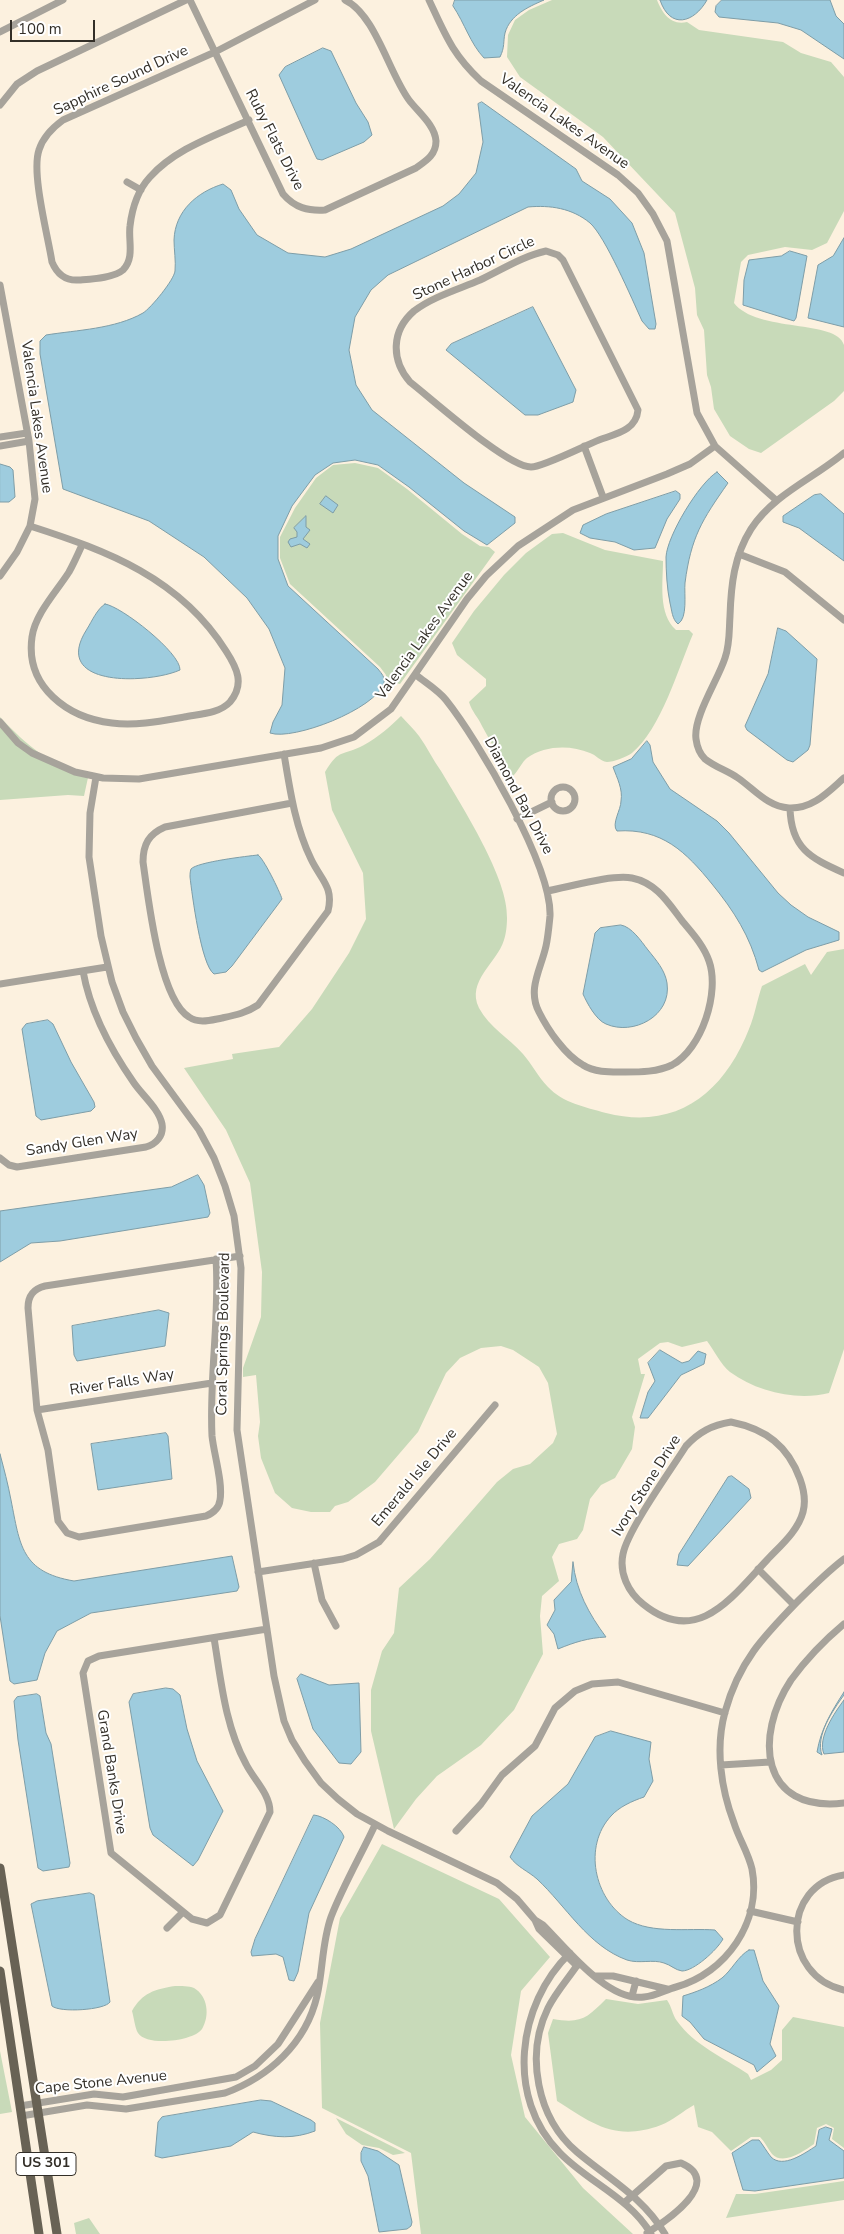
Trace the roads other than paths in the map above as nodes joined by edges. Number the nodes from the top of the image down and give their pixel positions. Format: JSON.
{"nodes":[{"id":1,"x":63,"y":0,"type":"edge"},
{"id":2,"x":186,"y":0,"type":"edge"},
{"id":3,"x":190,"y":0,"type":"edge"},
{"id":4,"x":315,"y":0,"type":"edge"},
{"id":5,"x":344,"y":0,"type":"edge"},
{"id":6,"x":429,"y":0,"type":"edge"},
{"id":7,"x":0,"y":32,"type":"edge"},
{"id":8,"x":215,"y":52,"type":"junction"},
{"id":9,"x":0,"y":103,"type":"edge"},
{"id":10,"x":249,"y":120,"type":"junction"},
{"id":11,"x":127,"y":182,"type":"dead end"},
{"id":12,"x":141,"y":190,"type":"junction"},
{"id":13,"x":0,"y":285,"type":"edge"},
{"id":14,"x":27,"y":432,"type":"junction"},
{"id":15,"x":0,"y":437,"type":"edge"},
{"id":16,"x":29,"y":441,"type":"junction"},
{"id":17,"x":0,"y":446,"type":"edge"},
{"id":18,"x":584,"y":446,"type":"junction"},
{"id":19,"x":715,"y":446,"type":"junction"},
{"id":20,"x":844,"y":453,"type":"edge"},
{"id":21,"x":603,"y":497,"type":"junction"},
{"id":22,"x":776,"y":500,"type":"junction"},
{"id":23,"x":30,"y":526,"type":"junction"},
{"id":24,"x":82,"y":545,"type":"junction"},
{"id":25,"x":738,"y":554,"type":"junction"},
{"id":26,"x":0,"y":576,"type":"edge"},
{"id":27,"x":844,"y":620,"type":"edge"},
{"id":28,"x":416,"y":675,"type":"junction"},
{"id":29,"x":0,"y":722,"type":"edge"},
{"id":30,"x":284,"y":754,"type":"junction"},
{"id":31,"x":96,"y":777,"type":"junction"},
{"id":32,"x":844,"y":778,"type":"edge"},
{"id":33,"x":552,"y":802,"type":"dead end"},
{"id":34,"x":292,"y":803,"type":"junction"},
{"id":35,"x":790,"y":808,"type":"junction"},
{"id":36,"x":517,"y":819,"type":"junction"},
{"id":37,"x":844,"y":873,"type":"edge"},
{"id":38,"x":547,"y":891,"type":"junction"},
{"id":39,"x":108,"y":967,"type":"junction"},
{"id":40,"x":83,"y":971,"type":"junction"},
{"id":41,"x":0,"y":984,"type":"edge"},
{"id":42,"x":0,"y":1158,"type":"edge"},
{"id":43,"x":240,"y":1256,"type":"junction"},
{"id":44,"x":216,"y":1259,"type":"junction"},
{"id":45,"x":212,"y":1383,"type":"junction"},
{"id":46,"x":494,"y":1405,"type":"dead end"},
{"id":47,"x":37,"y":1410,"type":"junction"},
{"id":48,"x":844,"y":1559,"type":"edge"},
{"id":49,"x":314,"y":1563,"type":"junction"},
{"id":50,"x":758,"y":1569,"type":"junction"},
{"id":51,"x":258,"y":1572,"type":"junction"},
{"id":52,"x":794,"y":1605,"type":"junction"},
{"id":53,"x":844,"y":1624,"type":"edge"},
{"id":54,"x":336,"y":1626,"type":"dead end"},
{"id":55,"x":267,"y":1629,"type":"junction"},
{"id":56,"x":214,"y":1638,"type":"junction"},
{"id":57,"x":725,"y":1713,"type":"junction"},
{"id":58,"x":770,"y":1762,"type":"junction"},
{"id":59,"x":721,"y":1764,"type":"junction"},
{"id":60,"x":844,"y":1803,"type":"edge"},
{"id":61,"x":375,"y":1825,"type":"junction"},
{"id":62,"x":456,"y":1831,"type":"dead end"},
{"id":63,"x":0,"y":1868,"type":"edge"},
{"id":64,"x":844,"y":1875,"type":"edge"},
{"id":65,"x":750,"y":1911,"type":"junction"},
{"id":66,"x":183,"y":1912,"type":"junction"},
{"id":67,"x":798,"y":1922,"type":"junction"},
{"id":68,"x":167,"y":1928,"type":"dead end"},
{"id":69,"x":568,"y":1954,"type":"junction"},
{"id":70,"x":578,"y":1964,"type":"junction"},
{"id":71,"x":0,"y":1972,"type":"edge"},
{"id":72,"x":596,"y":1976,"type":"junction"},
{"id":73,"x":319,"y":1982,"type":"junction"},
{"id":74,"x":636,"y":1982,"type":"junction"},
{"id":75,"x":667,"y":1989,"type":"junction"},
{"id":76,"x":844,"y":1990,"type":"edge"},
{"id":77,"x":632,"y":1996,"type":"junction"},
{"id":78,"x":37,"y":2103,"type":"junction"},
{"id":79,"x":20,"y":2106,"type":"junction"},
{"id":80,"x":38,"y":2113,"type":"junction"},
{"id":81,"x":22,"y":2116,"type":"junction"},
{"id":82,"x":633,"y":2195,"type":"junction"},
{"id":83,"x":624,"y":2203,"type":"junction"},
{"id":84,"x":659,"y":2224,"type":"junction"},
{"id":85,"x":648,"y":2233,"type":"edge"},
{"id":86,"x":39,"y":2234,"type":"edge"},
{"id":87,"x":57,"y":2234,"type":"edge"},
{"id":88,"x":665,"y":2234,"type":"edge"}],
"edges":[{"from":1,"to":7,"type":"street"},
{"from":2,"to":9,"type":"street"},
{"from":3,"to":8,"type":"street","name":"Ruby Flats Drive"},
{"from":4,"to":8,"type":"street"},
{"from":5,"to":10,"type":"street","name":"Ruby Flats Drive"},
{"from":6,"to":19,"type":"street","name":"Valencia Lakes Avenue"},
{"from":8,"to":10,"type":"street","name":"Ruby Flats Drive"},
{"from":8,"to":12,"type":"street","name":"Sapphire Sound Drive"},
{"from":10,"to":12,"type":"street","name":"Sapphire Sound Drive"},
{"from":11,"to":12,"type":"street"},
{"from":13,"to":14,"type":"street","name":"Valencia Lakes Avenue"},
{"from":14,"to":15,"type":"street"},
{"from":14,"to":16,"type":"street","name":"Valencia Lakes Avenue"},
{"from":16,"to":17,"type":"street"},
{"from":16,"to":23,"type":"street","name":"Valencia Lakes Avenue"},
{"from":18,"to":18,"type":"street","name":"Stone Harbor Circle"},
{"from":18,"to":21,"type":"street"},
{"from":19,"to":21,"type":"street","name":"Valencia Lakes Avenue"},
{"from":19,"to":22,"type":"street","name":"Valencia Lakes Avenue"},
{"from":20,"to":22,"type":"street"},
{"from":21,"to":28,"type":"street","name":"Valencia Lakes Avenue"},
{"from":22,"to":25,"type":"street"},
{"from":23,"to":24,"type":"street"},
{"from":23,"to":26,"type":"street","name":"Valencia Lakes Avenue"},
{"from":24,"to":24,"type":"street"},
{"from":25,"to":27,"type":"street"},
{"from":25,"to":35,"type":"street"},
{"from":28,"to":30,"type":"street","name":"Valencia Lakes Avenue"},
{"from":28,"to":36,"type":"street","name":"Diamond Bay Drive"},
{"from":29,"to":31,"type":"street","name":"Valencia Lakes Avenue"},
{"from":30,"to":31,"type":"street","name":"Valencia Lakes Avenue"},
{"from":30,"to":34,"type":"street"},
{"from":31,"to":39,"type":"street","name":"Coral Springs Boulevard"},
{"from":32,"to":35,"type":"street"},
{"from":33,"to":36,"type":"street"},
{"from":34,"to":34,"type":"street"},
{"from":35,"to":37,"type":"street"},
{"from":36,"to":38,"type":"street","name":"Diamond Bay Drive"},
{"from":38,"to":38,"type":"street","name":"Diamond Bay Drive"},
{"from":39,"to":40,"type":"street"},
{"from":39,"to":43,"type":"street","name":"Coral Springs Boulevard"},
{"from":40,"to":41,"type":"street"},
{"from":40,"to":42,"type":"street","name":"Sandy Glen Way"},
{"from":43,"to":44,"type":"street"},
{"from":43,"to":51,"type":"street","name":"Coral Springs Boulevard"},
{"from":44,"to":45,"type":"street"},
{"from":44,"to":47,"type":"street"},
{"from":45,"to":47,"type":"street","name":"River Falls Way"},
{"from":45,"to":47,"type":"street"},
{"from":46,"to":49,"type":"street","name":"Emerald Isle Drive"},
{"from":48,"to":52,"type":"street","name":"Coral Springs Boulevard"},
{"from":49,"to":51,"type":"street","name":"Emerald Isle Drive"},
{"from":49,"to":54,"type":"street"},
{"from":50,"to":50,"type":"street","name":"Ivory Stone Drive"},
{"from":50,"to":52,"type":"street"},
{"from":51,"to":55,"type":"street","name":"Coral Springs Boulevard"},
{"from":52,"to":57,"type":"street","name":"Coral Springs Boulevard"},
{"from":53,"to":58,"type":"street"},
{"from":55,"to":56,"type":"street","name":"Grand Banks Drive"},
{"from":55,"to":61,"type":"street","name":"Coral Springs Boulevard"},
{"from":56,"to":66,"type":"street","name":"Grand Banks Drive"},
{"from":56,"to":66,"type":"street","name":"Grand Banks Drive"},
{"from":57,"to":59,"type":"street","name":"Coral Springs Boulevard"},
{"from":57,"to":62,"type":"street"},
{"from":58,"to":59,"type":"street"},
{"from":58,"to":60,"type":"street"},
{"from":59,"to":65,"type":"street","name":"Coral Springs Boulevard"},
{"from":61,"to":69,"type":"street","name":"Coral Springs Boulevard"},
{"from":61,"to":73,"type":"street","name":"Cape Stone Avenue"},
{"from":63,"to":78,"type":"main road","number":"US 301"},
{"from":64,"to":67,"type":"street"},
{"from":65,"to":67,"type":"street"},
{"from":65,"to":75,"type":"street","name":"Coral Springs Boulevard"},
{"from":66,"to":68,"type":"street"},
{"from":67,"to":76,"type":"street"},
{"from":69,"to":70,"type":"street","name":"Coral Springs Boulevard"},
{"from":69,"to":83,"type":"street"},
{"from":70,"to":72,"type":"street","name":"Coral Springs Boulevard"},
{"from":70,"to":82,"type":"street"},
{"from":71,"to":79,"type":"main road","number":"US 301"},
{"from":72,"to":74,"type":"street"},
{"from":72,"to":77,"type":"street","name":"Coral Springs Boulevard"},
{"from":73,"to":78,"type":"street","name":"Cape Stone Avenue"},
{"from":73,"to":80,"type":"street","name":"Cape Stone Avenue"},
{"from":74,"to":75,"type":"street"},
{"from":74,"to":77,"type":"street"},
{"from":75,"to":77,"type":"street","name":"Coral Springs Boulevard"},
{"from":78,"to":79,"type":"street","name":"Cape Stone Avenue"},
{"from":78,"to":80,"type":"main road","number":"US 301"},
{"from":79,"to":81,"type":"main road","number":"US 301"},
{"from":80,"to":81,"type":"street","name":"Cape Stone Avenue"},
{"from":80,"to":87,"type":"main road","number":"US 301"},
{"from":81,"to":86,"type":"main road","number":"US 301"},
{"from":82,"to":83,"type":"street"},
{"from":82,"to":84,"type":"street"},
{"from":82,"to":84,"type":"street"},
{"from":83,"to":85,"type":"street"},
{"from":84,"to":85,"type":"street"},
{"from":84,"to":88,"type":"street"}]}
